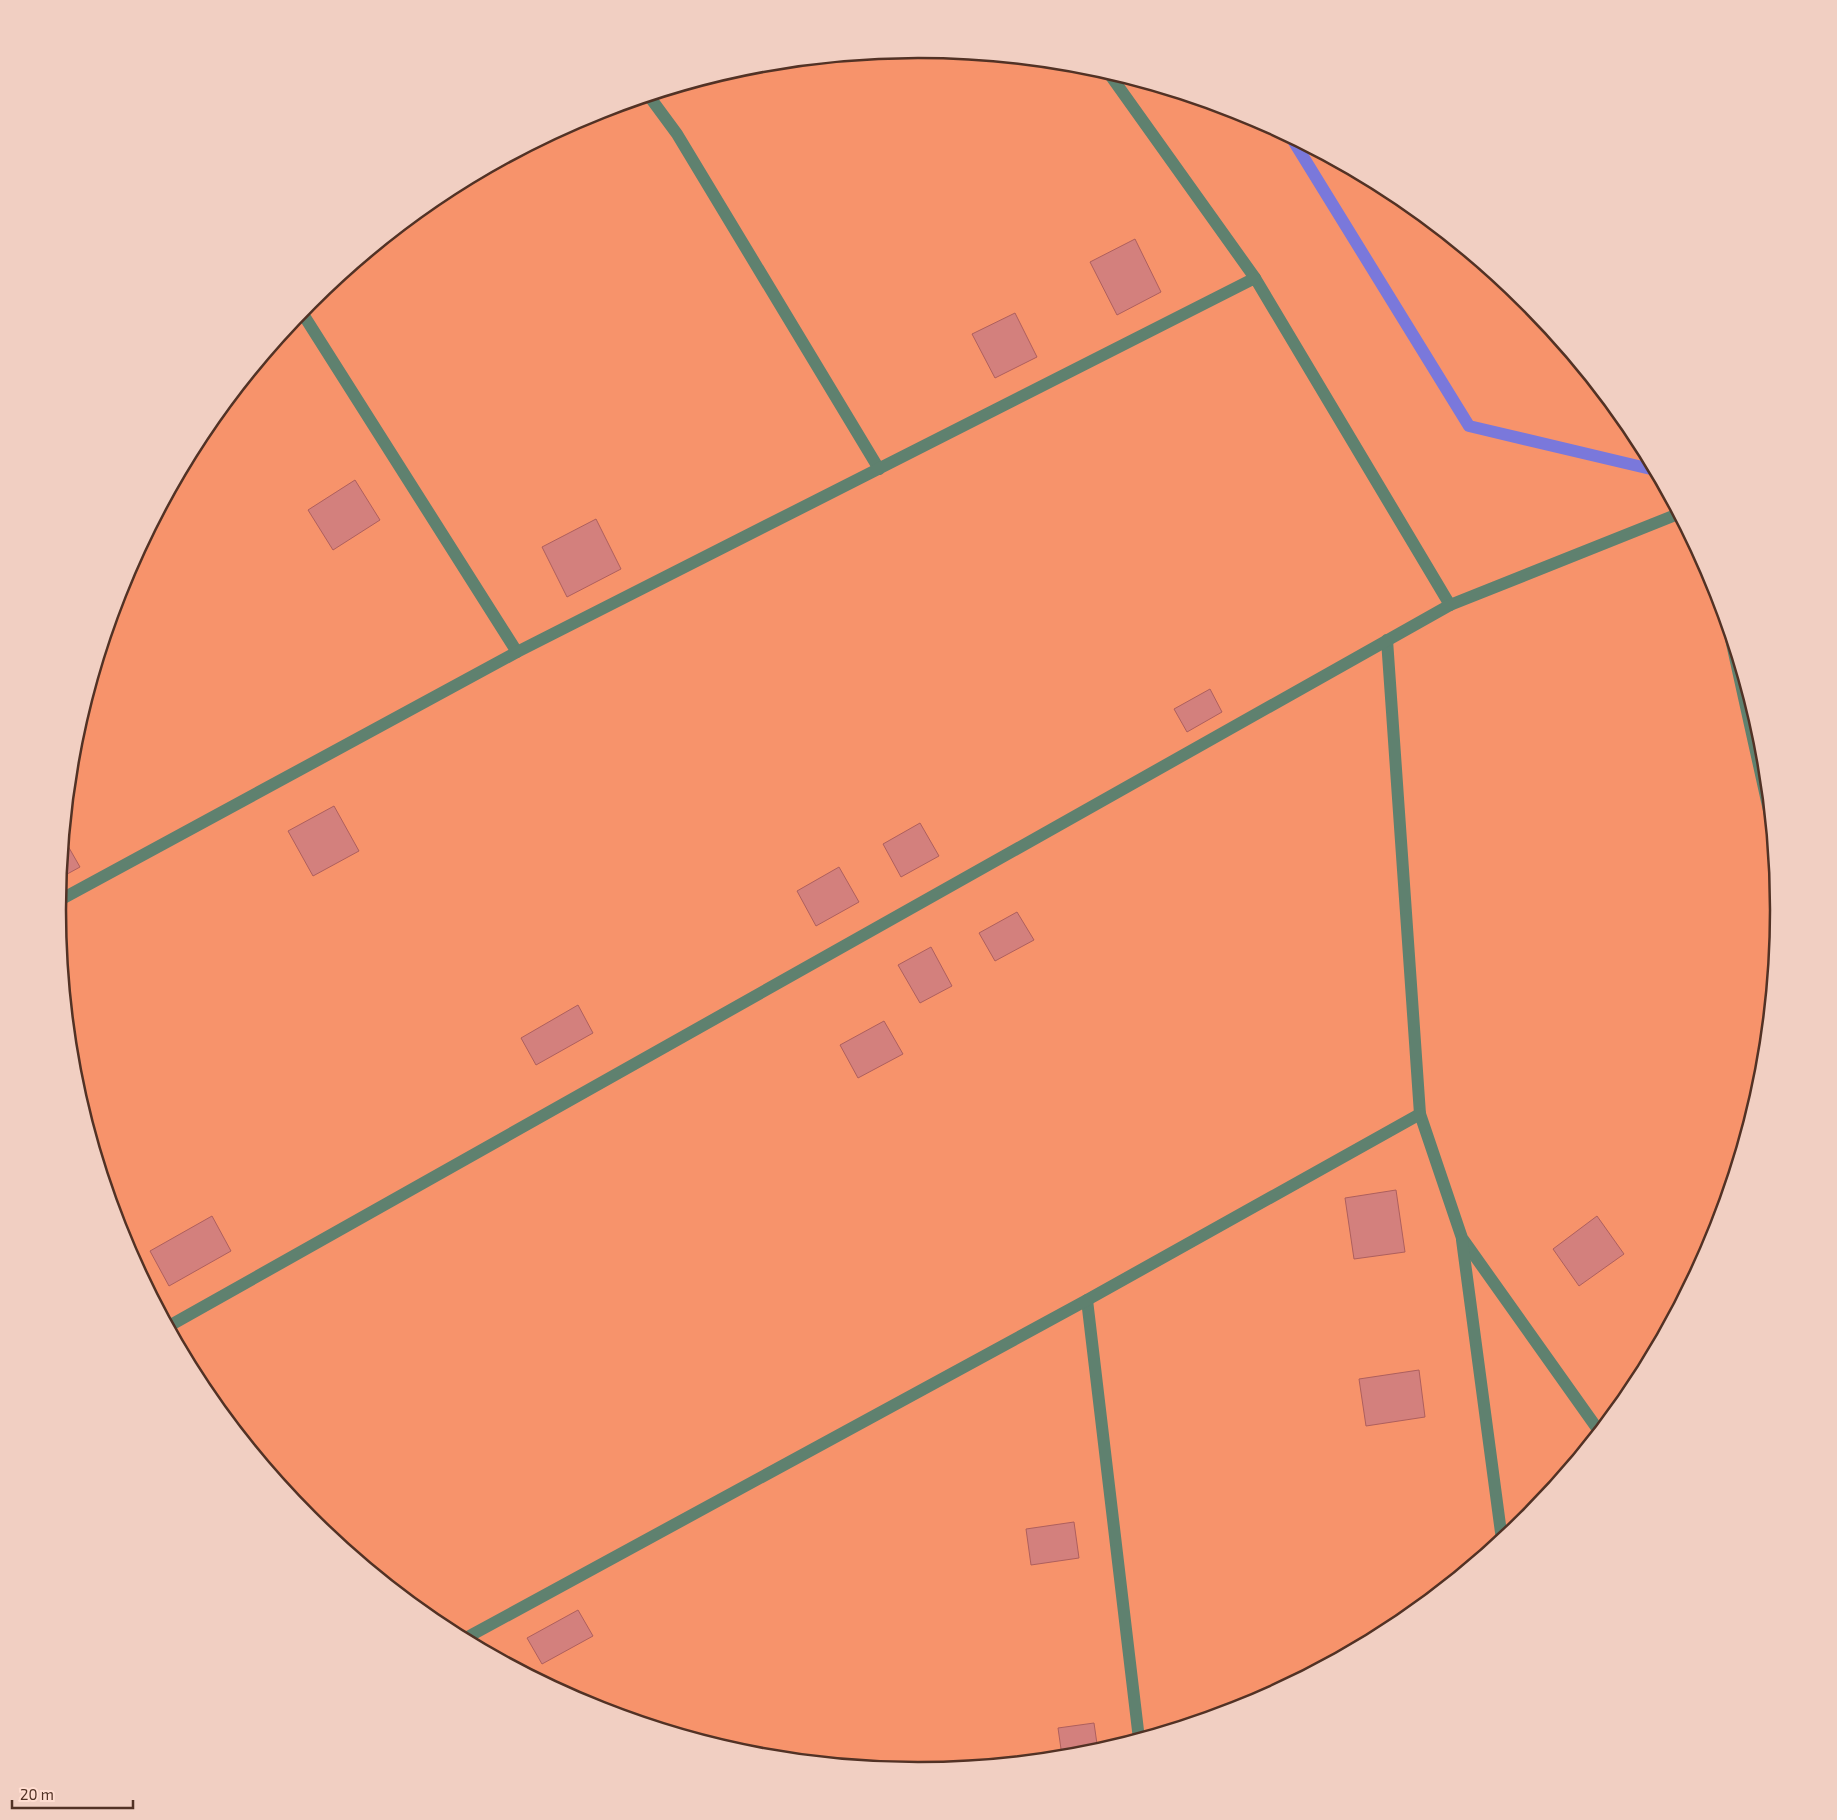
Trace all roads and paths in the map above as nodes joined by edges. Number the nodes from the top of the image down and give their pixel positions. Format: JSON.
{"nodes":[{"id":1,"x":1114,"y":81,"type":"edge"},
{"id":2,"x":653,"y":100,"type":"edge"},
{"id":3,"x":1255,"y":278,"type":"junction"},
{"id":4,"x":306,"y":318,"type":"edge"},
{"id":5,"x":879,"y":469,"type":"junction"},
{"id":6,"x":1674,"y":516,"type":"edge"},
{"id":7,"x":1450,"y":605,"type":"junction"},
{"id":8,"x":1387,"y":640,"type":"junction"},
{"id":9,"x":518,"y":652,"type":"junction"},
{"id":10,"x":1743,"y":694,"type":"edge"},
{"id":11,"x":1757,"y":757,"type":"edge"},
{"id":12,"x":66,"y":896,"type":"edge"},
{"id":13,"x":1420,"y":1114,"type":"junction"},
{"id":14,"x":1462,"y":1238,"type":"junction"},
{"id":15,"x":1087,"y":1300,"type":"junction"},
{"id":16,"x":173,"y":1324,"type":"edge"},
{"id":17,"x":1596,"y":1427,"type":"edge"},
{"id":18,"x":1501,"y":1532,"type":"edge"},
{"id":19,"x":471,"y":1635,"type":"edge"},
{"id":20,"x":1138,"y":1733,"type":"edge"}],
"edges":[{"from":1,"to":3,"type":"lane"},
{"from":2,"to":5,"type":"lane"},
{"from":3,"to":5,"type":"lane"},
{"from":3,"to":7,"type":"lane"},
{"from":4,"to":9,"type":"lane"},
{"from":5,"to":9,"type":"lane"},
{"from":6,"to":7,"type":"lane"},
{"from":7,"to":8,"type":"lane"},
{"from":8,"to":13,"type":"lane"},
{"from":8,"to":16,"type":"lane"},
{"from":9,"to":12,"type":"lane"},
{"from":10,"to":11,"type":"lane"},
{"from":13,"to":14,"type":"lane"},
{"from":13,"to":15,"type":"lane"},
{"from":14,"to":17,"type":"lane"},
{"from":14,"to":18,"type":"lane"},
{"from":15,"to":19,"type":"lane"},
{"from":15,"to":20,"type":"lane"}]}
